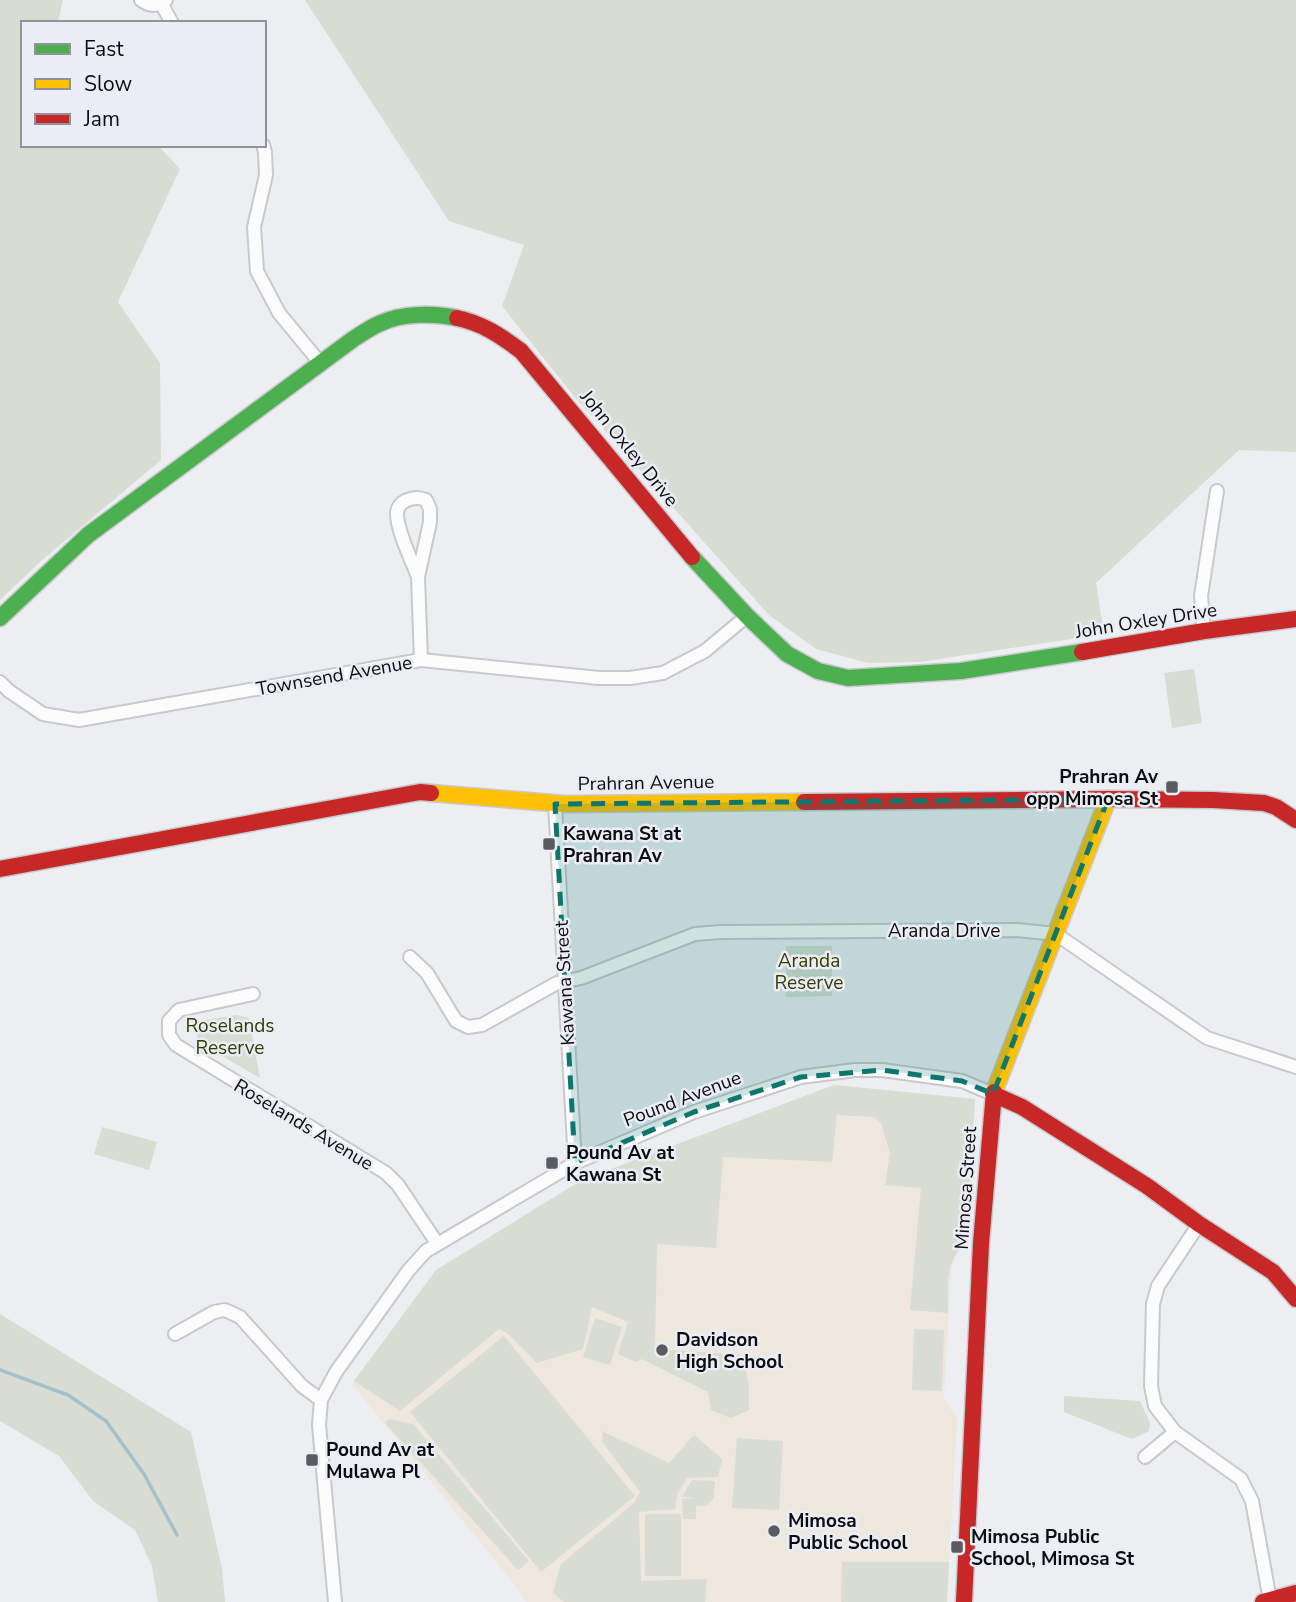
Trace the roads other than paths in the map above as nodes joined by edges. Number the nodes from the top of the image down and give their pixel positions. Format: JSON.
{"nodes":[{"id":1,"x":141,"y":0,"type":"edge"},
{"id":2,"x":163,"y":2,"type":"edge"},
{"id":3,"x":171,"y":21,"type":"edge"},
{"id":4,"x":264,"y":147,"type":"edge"},
{"id":5,"x":321,"y":364,"type":"junction"},
{"id":6,"x":1217,"y":491,"type":"dead end"},
{"id":7,"x":418,"y":577,"type":"junction"},
{"id":8,"x":747,"y":616,"type":"junction"},
{"id":9,"x":0,"y":618,"type":"edge"},
{"id":10,"x":1296,"y":619,"type":"edge"},
{"id":11,"x":1204,"y":631,"type":"junction"},
{"id":12,"x":421,"y":660,"type":"junction"},
{"id":13,"x":0,"y":682,"type":"edge"},
{"id":14,"x":1108,"y":799,"type":"junction"},
{"id":15,"x":555,"y":804,"type":"junction"},
{"id":16,"x":1296,"y":820,"type":"edge"},
{"id":17,"x":0,"y":869,"type":"edge"},
{"id":18,"x":1056,"y":934,"type":"junction"},
{"id":19,"x":410,"y":957,"type":"dead end"},
{"id":20,"x":563,"y":982,"type":"junction"},
{"id":21,"x":253,"y":994,"type":"dead end"},
{"id":22,"x":1296,"y":1067,"type":"edge"},
{"id":23,"x":993,"y":1094,"type":"junction"},
{"id":24,"x":575,"y":1163,"type":"junction"},
{"id":25,"x":1199,"y":1224,"type":"junction"},
{"id":26,"x":438,"y":1243,"type":"junction"},
{"id":27,"x":1296,"y":1299,"type":"edge"},
{"id":28,"x":175,"y":1334,"type":"dead end"},
{"id":29,"x":321,"y":1400,"type":"junction"},
{"id":30,"x":1175,"y":1432,"type":"junction"},
{"id":31,"x":1145,"y":1457,"type":"dead end"},
{"id":32,"x":1296,"y":1593,"type":"edge"},
{"id":33,"x":1266,"y":1601,"type":"edge"},
{"id":34,"x":335,"y":1602,"type":"edge"},
{"id":35,"x":964,"y":1602,"type":"edge"}],
"edges":[{"from":1,"to":2,"type":"street"},
{"from":2,"to":3,"type":"street"},
{"from":4,"to":5,"type":"street"},
{"from":5,"to":8,"type":"street","name":"John Oxley Drive"},
{"from":5,"to":9,"type":"street","name":"John Oxley Drive"},
{"from":6,"to":11,"type":"street"},
{"from":7,"to":7,"type":"street"},
{"from":7,"to":12,"type":"street"},
{"from":8,"to":11,"type":"street","name":"John Oxley Drive"},
{"from":8,"to":12,"type":"street","name":"Townsend Avenue"},
{"from":10,"to":11,"type":"street","name":"John Oxley Drive"},
{"from":12,"to":13,"type":"street","name":"Townsend Avenue"},
{"from":14,"to":15,"type":"street","name":"Prahran Avenue"},
{"from":14,"to":16,"type":"street","name":"Prahran Avenue"},
{"from":14,"to":18,"type":"street","name":"Mimosa Street"},
{"from":15,"to":17,"type":"street","name":"Prahran Avenue"},
{"from":15,"to":20,"type":"street","name":"Kawana Street"},
{"from":18,"to":20,"type":"street","name":"Aranda Drive"},
{"from":18,"to":22,"type":"street"},
{"from":18,"to":23,"type":"street","name":"Mimosa Street"},
{"from":19,"to":20,"type":"street","name":"Aranda Drive"},
{"from":20,"to":24,"type":"street","name":"Kawana Street"},
{"from":21,"to":26,"type":"street","name":"Roselands Avenue"},
{"from":23,"to":24,"type":"street","name":"Pound Avenue"},
{"from":23,"to":25,"type":"street","name":"Pound Avenue"},
{"from":23,"to":35,"type":"street","name":"Mimosa Street"},
{"from":24,"to":26,"type":"street","name":"Pound Avenue"},
{"from":25,"to":27,"type":"street","name":"Pound Avenue"},
{"from":25,"to":30,"type":"street"},
{"from":26,"to":29,"type":"street","name":"Pound Avenue"},
{"from":28,"to":29,"type":"street"},
{"from":29,"to":34,"type":"street","name":"Pound Avenue"},
{"from":30,"to":31,"type":"street"},
{"from":30,"to":33,"type":"street"},
{"from":32,"to":33,"type":"street"}]}
